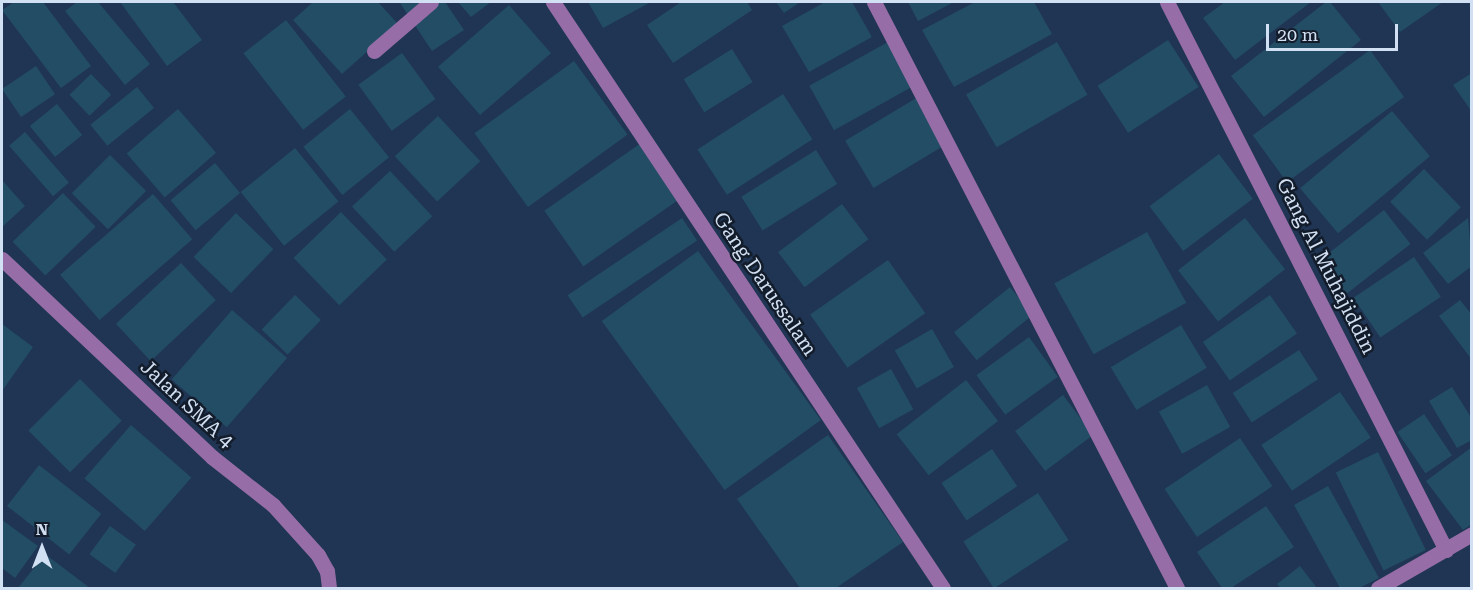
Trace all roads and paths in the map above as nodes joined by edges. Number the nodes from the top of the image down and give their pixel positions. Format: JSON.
{"nodes":[{"id":1,"x":431,"y":2,"type":"edge"},
{"id":2,"x":553,"y":2,"type":"edge"},
{"id":3,"x":874,"y":2,"type":"edge"},
{"id":4,"x":1167,"y":2,"type":"edge"},
{"id":5,"x":374,"y":51,"type":"dead end"},
{"id":6,"x":2,"y":259,"type":"edge"},
{"id":7,"x":1472,"y":534,"type":"edge"},
{"id":8,"x":1446,"y":550,"type":"junction"},
{"id":9,"x":329,"y":588,"type":"edge"},
{"id":10,"x":943,"y":588,"type":"edge"},
{"id":11,"x":1177,"y":588,"type":"edge"},
{"id":12,"x":1378,"y":588,"type":"edge"}],
"edges":[{"from":1,"to":5,"type":"street"},
{"from":2,"to":10,"type":"street","name":"Gang Darussalam"},
{"from":3,"to":11,"type":"street"},
{"from":4,"to":8,"type":"street","name":"Gang Al Muhajiddin"},
{"from":6,"to":9,"type":"street","name":"Jalan SMA 4"},
{"from":7,"to":8,"type":"street"},
{"from":8,"to":12,"type":"street"}]}
